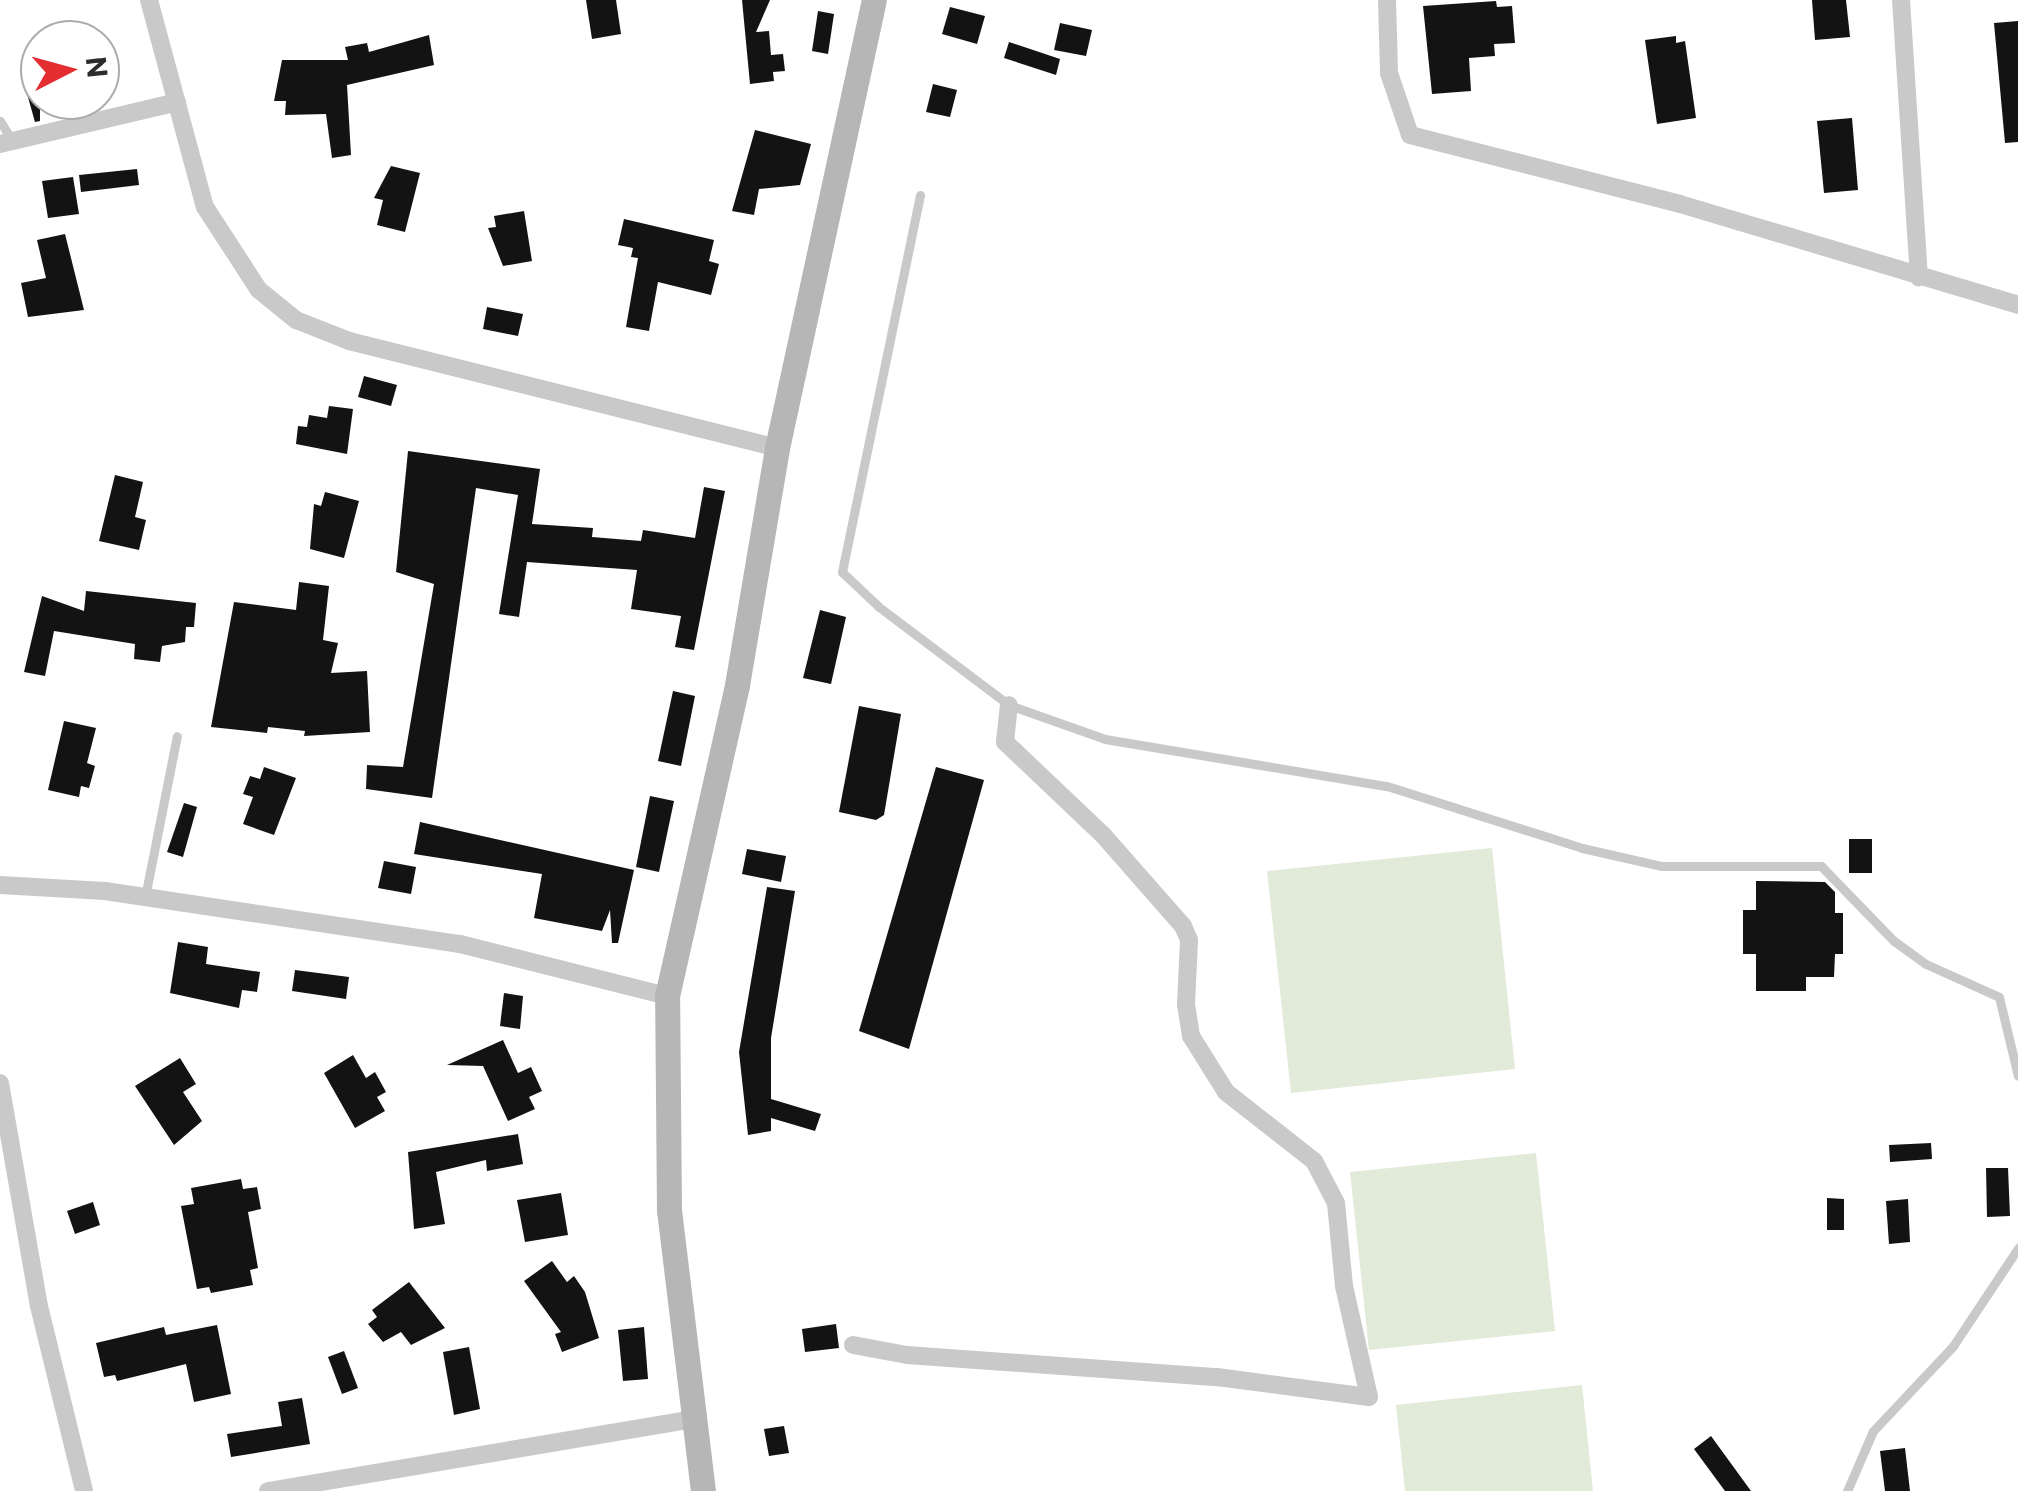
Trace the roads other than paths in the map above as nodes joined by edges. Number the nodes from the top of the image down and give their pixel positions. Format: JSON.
{"nodes":[{"id":1,"x":149,"y":0,"type":"edge"},
{"id":2,"x":874,"y":0,"type":"edge"},
{"id":3,"x":1386,"y":0,"type":"edge"},
{"id":4,"x":1901,"y":0,"type":"edge"},
{"id":5,"x":177,"y":102,"type":"junction"},
{"id":6,"x":0,"y":121,"type":"edge"},
{"id":7,"x":6,"y":143,"type":"edge"},
{"id":8,"x":920,"y":195,"type":"dead end"},
{"id":9,"x":1919,"y":276,"type":"junction"},
{"id":10,"x":2018,"y":305,"type":"edge"},
{"id":11,"x":777,"y":448,"type":"junction"},
{"id":12,"x":1009,"y":705,"type":"junction"},
{"id":13,"x":176,"y":736,"type":"dead end"},
{"id":14,"x":0,"y":885,"type":"edge"},
{"id":15,"x":144,"y":897,"type":"junction"},
{"id":16,"x":667,"y":996,"type":"junction"},
{"id":17,"x":2018,"y":1076,"type":"edge"},
{"id":18,"x":0,"y":1083,"type":"edge"},
{"id":19,"x":8,"y":1184,"type":"edge"},
{"id":20,"x":2018,"y":1248,"type":"edge"},
{"id":21,"x":853,"y":1345,"type":"dead end"},
{"id":22,"x":693,"y":1420,"type":"junction"},
{"id":23,"x":84,"y":1491,"type":"edge"},
{"id":24,"x":268,"y":1491,"type":"edge"},
{"id":25,"x":703,"y":1491,"type":"edge"},
{"id":26,"x":1847,"y":1491,"type":"edge"}],
"edges":[{"from":1,"to":5,"type":"street"},
{"from":2,"to":11,"type":"street"},
{"from":3,"to":9,"type":"street"},
{"from":4,"to":9,"type":"street"},
{"from":5,"to":7,"type":"street"},
{"from":5,"to":11,"type":"street"},
{"from":6,"to":7,"type":"lane"},
{"from":8,"to":12,"type":"lane"},
{"from":9,"to":10,"type":"street"},
{"from":11,"to":16,"type":"street"},
{"from":12,"to":17,"type":"lane"},
{"from":12,"to":21,"type":"street"},
{"from":13,"to":15,"type":"lane"},
{"from":14,"to":15,"type":"street"},
{"from":15,"to":16,"type":"street"},
{"from":16,"to":22,"type":"street"},
{"from":18,"to":19,"type":"street"},
{"from":19,"to":23,"type":"street"},
{"from":20,"to":26,"type":"lane"},
{"from":22,"to":24,"type":"street"},
{"from":22,"to":25,"type":"street"}]}
